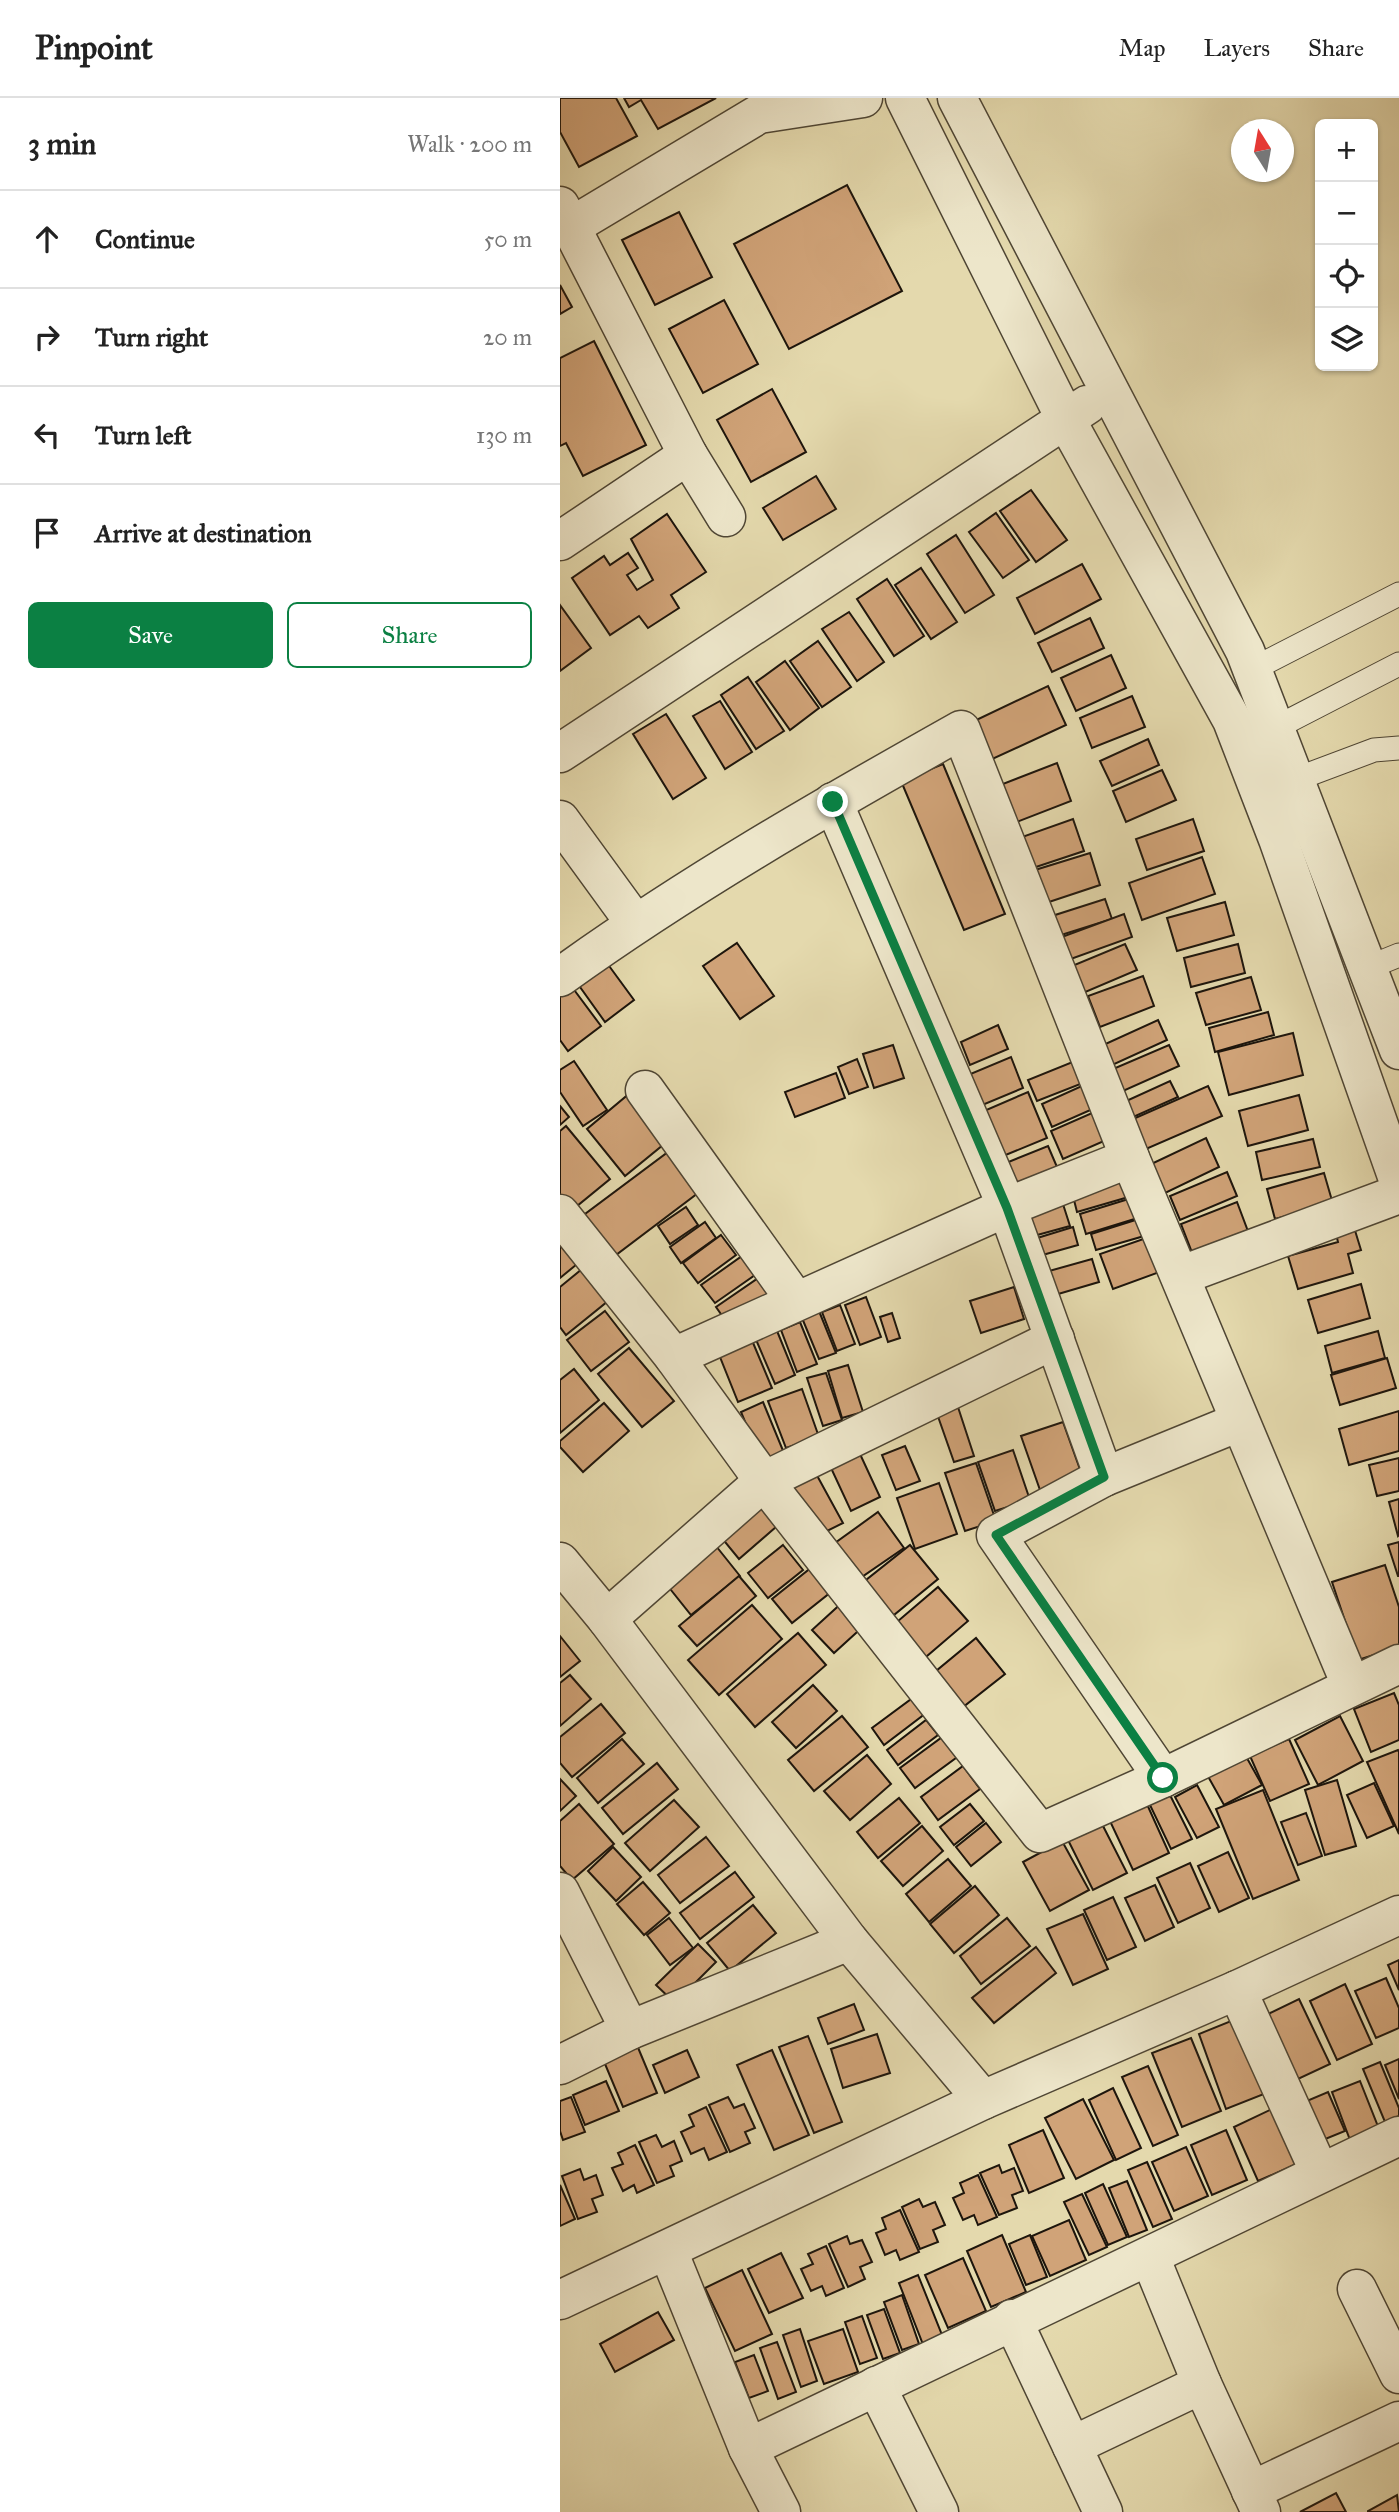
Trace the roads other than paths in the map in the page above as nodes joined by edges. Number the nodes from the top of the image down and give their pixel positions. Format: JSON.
{"nodes":[{"id":1,"x":863,"y":98,"type":"edge"},
{"id":2,"x":905,"y":98,"type":"edge"},
{"id":3,"x":957,"y":98,"type":"edge"},
{"id":4,"x":755,"y":106,"type":"edge"},
{"id":5,"x":566,"y":216,"type":"edge"},
{"id":6,"x":1109,"y":393,"type":"junction"},
{"id":7,"x":1065,"y":418,"type":"junction"},
{"id":8,"x":688,"y":455,"type":"junction"},
{"id":9,"x":726,"y":517,"type":"dead end"},
{"id":10,"x":560,"y":541,"type":"edge"},
{"id":11,"x":1399,"y":594,"type":"edge"},
{"id":12,"x":1399,"y":664,"type":"edge"},
{"id":13,"x":1253,"y":668,"type":"junction"},
{"id":14,"x":1275,"y":728,"type":"junction"},
{"id":15,"x":1399,"y":748,"type":"edge"},
{"id":16,"x":560,"y":753,"type":"edge"},
{"id":17,"x":1294,"y":780,"type":"junction"},
{"id":18,"x":833,"y":802,"type":"junction"},
{"id":19,"x":560,"y":820,"type":"edge"},
{"id":20,"x":635,"y":923,"type":"junction"},
{"id":21,"x":1383,"y":961,"type":"edge"},
{"id":22,"x":560,"y":977,"type":"edge"},
{"id":23,"x":1399,"y":1050,"type":"edge"},
{"id":24,"x":645,"y":1090,"type":"dead end"},
{"id":25,"x":1130,"y":1158,"type":"junction"},
{"id":26,"x":1399,"y":1182,"type":"edge"},
{"id":27,"x":1399,"y":1194,"type":"edge"},
{"id":28,"x":1007,"y":1208,"type":"junction"},
{"id":29,"x":560,"y":1214,"type":"edge"},
{"id":30,"x":1182,"y":1275,"type":"junction"},
{"id":31,"x":796,"y":1301,"type":"junction"},
{"id":32,"x":1055,"y":1339,"type":"junction"},
{"id":33,"x":674,"y":1357,"type":"junction"},
{"id":34,"x":1239,"y":1422,"type":"junction"},
{"id":35,"x":1104,"y":1477,"type":"junction"},
{"id":36,"x":764,"y":1481,"type":"junction"},
{"id":37,"x":560,"y":1562,"type":"edge"},
{"id":38,"x":607,"y":1619,"type":"junction"},
{"id":39,"x":1399,"y":1664,"type":"edge"},
{"id":40,"x":1351,"y":1685,"type":"junction"},
{"id":41,"x":1163,"y":1778,"type":"junction"},
{"id":42,"x":562,"y":1897,"type":"edge"},
{"id":43,"x":1399,"y":1915,"type":"edge"},
{"id":44,"x":849,"y":1941,"type":"junction"},
{"id":45,"x":1237,"y":1990,"type":"junction"},
{"id":46,"x":630,"y":2031,"type":"junction"},
{"id":47,"x":560,"y":2065,"type":"edge"},
{"id":48,"x":983,"y":2100,"type":"junction"},
{"id":49,"x":1399,"y":2136,"type":"edge"},
{"id":50,"x":1320,"y":2173,"type":"junction"},
{"id":51,"x":668,"y":2251,"type":"junction"},
{"id":52,"x":1150,"y":2257,"type":"junction"},
{"id":53,"x":1357,"y":2289,"type":"dead end"},
{"id":54,"x":560,"y":2300,"type":"edge"},
{"id":55,"x":1012,"y":2319,"type":"junction"},
{"id":56,"x":1399,"y":2374,"type":"edge"},
{"id":57,"x":1202,"y":2384,"type":"junction"},
{"id":58,"x":876,"y":2386,"type":"junction"},
{"id":59,"x":1399,"y":2421,"type":"edge"},
{"id":60,"x":1072,"y":2446,"type":"junction"},
{"id":61,"x":748,"y":2448,"type":"junction"},
{"id":62,"x":1256,"y":2501,"type":"edge"},
{"id":63,"x":781,"y":2512,"type":"edge"},
{"id":64,"x":939,"y":2512,"type":"edge"},
{"id":65,"x":1103,"y":2512,"type":"edge"}],
"edges":[{"from":1,"to":4,"type":"street"},
{"from":2,"to":7,"type":"street"},
{"from":3,"to":6,"type":"street"},
{"from":4,"to":5,"type":"street"},
{"from":5,"to":8,"type":"street"},
{"from":6,"to":7,"type":"street"},
{"from":6,"to":13,"type":"street"},
{"from":7,"to":16,"type":"street"},
{"from":7,"to":26,"type":"street"},
{"from":8,"to":9,"type":"street"},
{"from":8,"to":10,"type":"street"},
{"from":11,"to":13,"type":"lane"},
{"from":12,"to":14,"type":"lane"},
{"from":13,"to":14,"type":"street"},
{"from":14,"to":17,"type":"street"},
{"from":15,"to":17,"type":"lane"},
{"from":17,"to":21,"type":"street"},
{"from":18,"to":20,"type":"street"},
{"from":18,"to":25,"type":"street"},
{"from":18,"to":28,"type":"street"},
{"from":19,"to":20,"type":"street"},
{"from":20,"to":22,"type":"street"},
{"from":21,"to":23,"type":"street"},
{"from":24,"to":31,"type":"street"},
{"from":25,"to":28,"type":"street"},
{"from":25,"to":30,"type":"street"},
{"from":27,"to":30,"type":"street"},
{"from":28,"to":31,"type":"street"},
{"from":28,"to":32,"type":"street"},
{"from":29,"to":33,"type":"street"},
{"from":30,"to":34,"type":"street"},
{"from":31,"to":33,"type":"street"},
{"from":32,"to":35,"type":"street"},
{"from":32,"to":36,"type":"street"},
{"from":33,"to":36,"type":"street"},
{"from":34,"to":35,"type":"street"},
{"from":34,"to":40,"type":"street"},
{"from":35,"to":41,"type":"street"},
{"from":36,"to":38,"type":"street"},
{"from":36,"to":41,"type":"street"},
{"from":37,"to":38,"type":"street"},
{"from":38,"to":44,"type":"street"},
{"from":39,"to":40,"type":"street"},
{"from":40,"to":41,"type":"street"},
{"from":42,"to":46,"type":"street"},
{"from":43,"to":45,"type":"street"},
{"from":44,"to":46,"type":"street"},
{"from":44,"to":48,"type":"street"},
{"from":45,"to":48,"type":"street"},
{"from":45,"to":50,"type":"street"},
{"from":46,"to":47,"type":"street"},
{"from":48,"to":51,"type":"street"},
{"from":49,"to":50,"type":"street"},
{"from":50,"to":52,"type":"street"},
{"from":51,"to":54,"type":"street"},
{"from":51,"to":61,"type":"street"},
{"from":52,"to":55,"type":"street"},
{"from":52,"to":57,"type":"street"},
{"from":53,"to":56,"type":"street"},
{"from":55,"to":58,"type":"street"},
{"from":55,"to":60,"type":"street"},
{"from":57,"to":60,"type":"street"},
{"from":57,"to":62,"type":"street"},
{"from":58,"to":61,"type":"street"},
{"from":58,"to":64,"type":"street"},
{"from":59,"to":62,"type":"street"},
{"from":60,"to":65,"type":"street"},
{"from":61,"to":63,"type":"street"}]}
